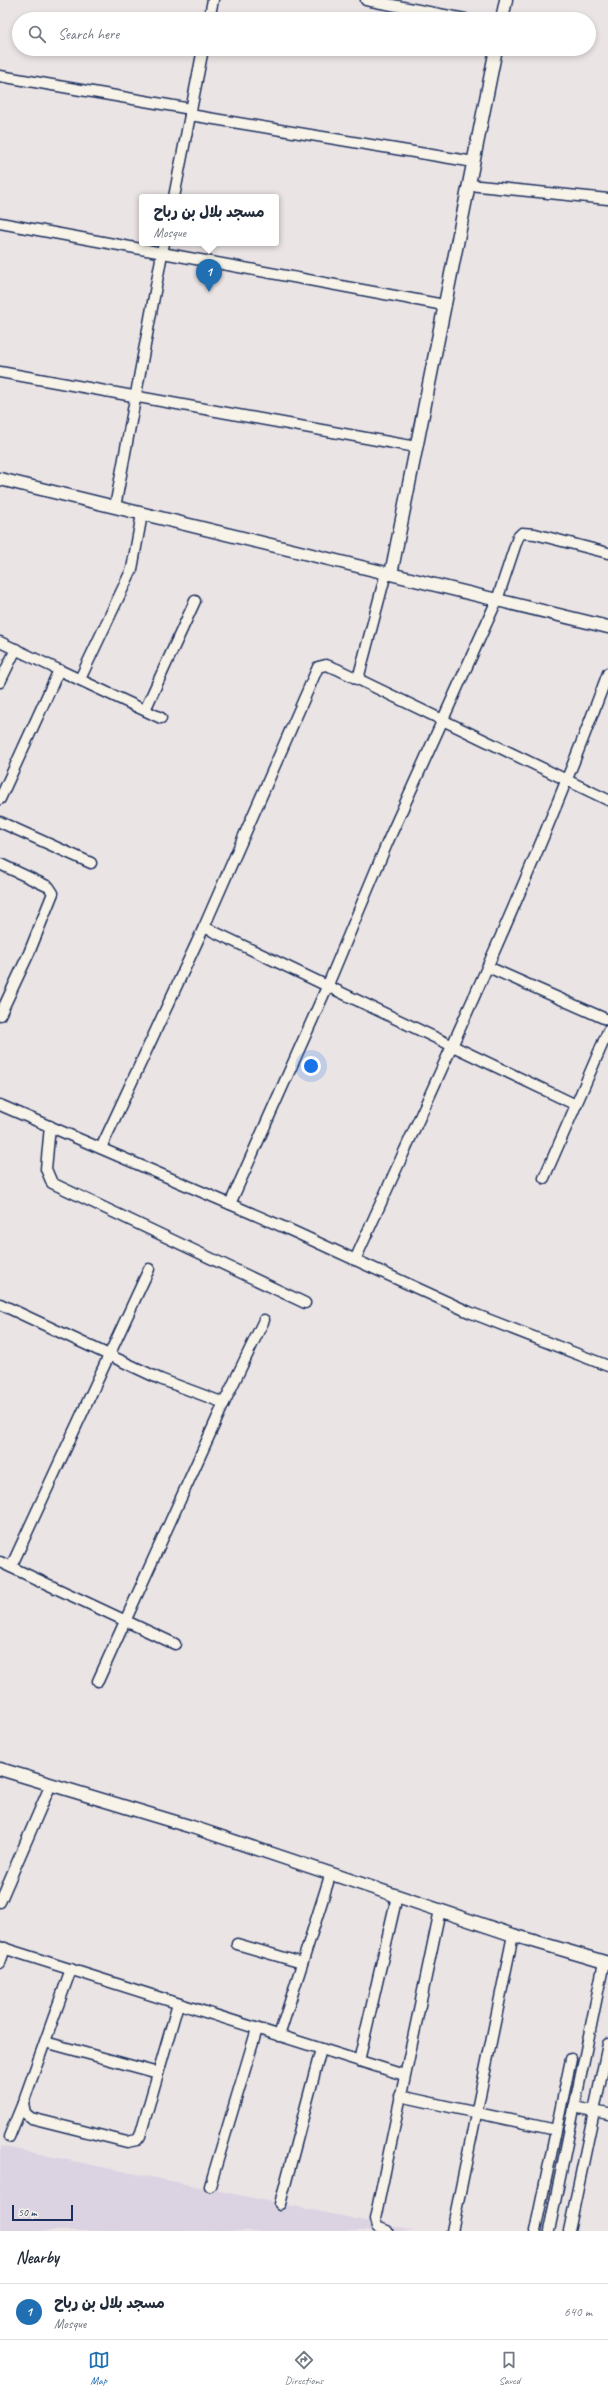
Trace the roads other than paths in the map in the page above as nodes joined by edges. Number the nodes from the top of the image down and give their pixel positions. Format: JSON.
{"nodes":[{"id":1,"x":213,"y":0,"type":"edge"},
{"id":2,"x":366,"y":0,"type":"edge"},
{"id":3,"x":506,"y":0,"type":"edge"},
{"id":4,"x":210,"y":12,"type":"edge"},
{"id":5,"x":429,"y":12,"type":"edge"},
{"id":6,"x":503,"y":12,"type":"edge"},
{"id":7,"x":202,"y":56,"type":"edge"},
{"id":8,"x":495,"y":56,"type":"edge"},
{"id":9,"x":0,"y":76,"type":"edge"},
{"id":10,"x":191,"y":112,"type":"junction"},
{"id":11,"x":474,"y":162,"type":"junction"},
{"id":12,"x":469,"y":185,"type":"junction"},
{"id":13,"x":175,"y":194,"type":"edge"},
{"id":14,"x":608,"y":199,"type":"edge"},
{"id":15,"x":0,"y":223,"type":"edge"},
{"id":16,"x":139,"y":244,"type":"edge"},
{"id":17,"x":150,"y":246,"type":"edge"},
{"id":18,"x":163,"y":248,"type":"edge"},
{"id":19,"x":444,"y":304,"type":"junction"},
{"id":20,"x":0,"y":372,"type":"edge"},
{"id":21,"x":135,"y":395,"type":"junction"},
{"id":22,"x":416,"y":446,"type":"junction"},
{"id":23,"x":0,"y":479,"type":"edge"},
{"id":24,"x":115,"y":507,"type":"junction"},
{"id":25,"x":142,"y":514,"type":"junction"},
{"id":26,"x":608,"y":553,"type":"edge"},
{"id":27,"x":388,"y":573,"type":"junction"},
{"id":28,"x":498,"y":600,"type":"junction"},
{"id":29,"x":195,"y":601,"type":"dead end"},
{"id":30,"x":608,"y":627,"type":"edge"},
{"id":31,"x":0,"y":642,"type":"edge"},
{"id":32,"x":16,"y":649,"type":"junction"},
{"id":33,"x":59,"y":670,"type":"junction"},
{"id":34,"x":608,"y":673,"type":"edge"},
{"id":35,"x":80,"y":679,"type":"junction"},
{"id":36,"x":358,"y":679,"type":"junction"},
{"id":37,"x":0,"y":682,"type":"edge"},
{"id":38,"x":144,"y":710,"type":"junction"},
{"id":39,"x":161,"y":718,"type":"dead end"},
{"id":40,"x":443,"y":720,"type":"junction"},
{"id":41,"x":568,"y":781,"type":"junction"},
{"id":42,"x":0,"y":799,"type":"edge"},
{"id":43,"x":608,"y":800,"type":"edge"},
{"id":44,"x":0,"y":822,"type":"edge"},
{"id":45,"x":91,"y":863,"type":"dead end"},
{"id":46,"x":0,"y":864,"type":"edge"},
{"id":47,"x":204,"y":927,"type":"junction"},
{"id":48,"x":488,"y":967,"type":"junction"},
{"id":49,"x":328,"y":987,"type":"junction"},
{"id":50,"x":0,"y":1015,"type":"edge"},
{"id":51,"x":608,"y":1020,"type":"edge"},
{"id":52,"x":608,"y":1031,"type":"edge"},
{"id":53,"x":451,"y":1046,"type":"junction"},
{"id":54,"x":576,"y":1105,"type":"junction"},
{"id":55,"x":0,"y":1106,"type":"edge"},
{"id":56,"x":50,"y":1126,"type":"junction"},
{"id":57,"x":101,"y":1148,"type":"junction"},
{"id":58,"x":544,"y":1178,"type":"dead end"},
{"id":59,"x":230,"y":1204,"type":"junction"},
{"id":60,"x":355,"y":1260,"type":"junction"},
{"id":61,"x":149,"y":1269,"type":"dead end"},
{"id":62,"x":305,"y":1303,"type":"dead end"},
{"id":63,"x":0,"y":1304,"type":"edge"},
{"id":64,"x":264,"y":1320,"type":"dead end"},
{"id":65,"x":109,"y":1354,"type":"junction"},
{"id":66,"x":608,"y":1365,"type":"edge"},
{"id":67,"x":224,"y":1403,"type":"junction"},
{"id":68,"x":0,"y":1562,"type":"edge"},
{"id":69,"x":11,"y":1567,"type":"junction"},
{"id":70,"x":125,"y":1620,"type":"junction"},
{"id":71,"x":175,"y":1644,"type":"dead end"},
{"id":72,"x":98,"y":1681,"type":"dead end"},
{"id":73,"x":0,"y":1768,"type":"edge"},
{"id":74,"x":52,"y":1784,"type":"junction"},
{"id":75,"x":331,"y":1873,"type":"junction"},
{"id":76,"x":397,"y":1896,"type":"junction"},
{"id":77,"x":0,"y":1902,"type":"edge"},
{"id":78,"x":440,"y":1910,"type":"junction"},
{"id":79,"x":513,"y":1935,"type":"junction"},
{"id":80,"x":236,"y":1944,"type":"dead end"},
{"id":81,"x":2,"y":1948,"type":"edge"},
{"id":82,"x":606,"y":1962,"type":"edge"},
{"id":83,"x":0,"y":1963,"type":"edge"},
{"id":84,"x":302,"y":1963,"type":"junction"},
{"id":85,"x":71,"y":1970,"type":"junction"},
{"id":86,"x":178,"y":2004,"type":"junction"},
{"id":87,"x":257,"y":2029,"type":"junction"},
{"id":88,"x":279,"y":2036,"type":"junction"},
{"id":89,"x":45,"y":2042,"type":"junction"},
{"id":90,"x":608,"y":2044,"type":"edge"},
{"id":91,"x":321,"y":2049,"type":"junction"},
{"id":92,"x":571,"y":2058,"type":"dead end"},
{"id":93,"x":359,"y":2061,"type":"junction"},
{"id":94,"x":158,"y":2073,"type":"junction"},
{"id":95,"x":404,"y":2075,"type":"junction"},
{"id":96,"x":400,"y":2096,"type":"junction"},
{"id":97,"x":23,"y":2103,"type":"junction"},
{"id":98,"x":574,"y":2107,"type":"junction"},
{"id":99,"x":594,"y":2111,"type":"junction"},
{"id":100,"x":477,"y":2112,"type":"junction"},
{"id":101,"x":608,"y":2114,"type":"edge"},
{"id":102,"x":556,"y":2130,"type":"junction"},
{"id":103,"x":9,"y":2137,"type":"dead end"},
{"id":104,"x":210,"y":2186,"type":"dead end"},
{"id":105,"x":280,"y":2204,"type":"dead end"},
{"id":106,"x":388,"y":2231,"type":"edge"},
{"id":107,"x":452,"y":2231,"type":"edge"},
{"id":108,"x":535,"y":2231,"type":"edge"},
{"id":109,"x":549,"y":2231,"type":"edge"},
{"id":110,"x":569,"y":2231,"type":"edge"}],
"edges":[{"from":1,"to":4,"type":"street"},
{"from":2,"to":5,"type":"street"},
{"from":3,"to":6,"type":"street"},
{"from":7,"to":10,"type":"street"},
{"from":8,"to":11,"type":"street"},
{"from":9,"to":10,"type":"street"},
{"from":10,"to":11,"type":"street"},
{"from":10,"to":13,"type":"street"},
{"from":11,"to":12,"type":"street"},
{"from":12,"to":14,"type":"street"},
{"from":12,"to":19,"type":"street"},
{"from":15,"to":16,"type":"street"},
{"from":17,"to":18,"type":"street"},
{"from":18,"to":19,"type":"street"},
{"from":18,"to":21,"type":"street"},
{"from":19,"to":22,"type":"street"},
{"from":20,"to":21,"type":"street"},
{"from":21,"to":22,"type":"street"},
{"from":21,"to":24,"type":"street"},
{"from":22,"to":27,"type":"street"},
{"from":23,"to":24,"type":"street"},
{"from":24,"to":25,"type":"street"},
{"from":25,"to":27,"type":"street"},
{"from":25,"to":35,"type":"street"},
{"from":26,"to":28,"type":"street"},
{"from":27,"to":28,"type":"street"},
{"from":27,"to":36,"type":"street"},
{"from":28,"to":30,"type":"street"},
{"from":28,"to":40,"type":"street"},
{"from":29,"to":38,"type":"street"},
{"from":31,"to":32,"type":"street"},
{"from":32,"to":33,"type":"street"},
{"from":32,"to":37,"type":"street"},
{"from":33,"to":35,"type":"street"},
{"from":33,"to":42,"type":"street"},
{"from":34,"to":41,"type":"street"},
{"from":35,"to":38,"type":"street"},
{"from":36,"to":40,"type":"street"},
{"from":36,"to":47,"type":"street"},
{"from":38,"to":39,"type":"street"},
{"from":40,"to":41,"type":"street"},
{"from":40,"to":49,"type":"street"},
{"from":41,"to":43,"type":"street"},
{"from":41,"to":48,"type":"street"},
{"from":44,"to":45,"type":"street"},
{"from":46,"to":50,"type":"street"},
{"from":47,"to":49,"type":"street"},
{"from":47,"to":57,"type":"street"},
{"from":48,"to":51,"type":"street"},
{"from":48,"to":53,"type":"street"},
{"from":49,"to":53,"type":"street"},
{"from":49,"to":59,"type":"street"},
{"from":52,"to":54,"type":"street"},
{"from":53,"to":54,"type":"street"},
{"from":53,"to":60,"type":"street"},
{"from":54,"to":58,"type":"street"},
{"from":55,"to":56,"type":"street"},
{"from":56,"to":57,"type":"street"},
{"from":56,"to":62,"type":"street"},
{"from":57,"to":59,"type":"street"},
{"from":59,"to":60,"type":"street"},
{"from":60,"to":66,"type":"street"},
{"from":61,"to":65,"type":"street"},
{"from":63,"to":65,"type":"street"},
{"from":64,"to":67,"type":"street"},
{"from":65,"to":67,"type":"street"},
{"from":65,"to":69,"type":"street"},
{"from":67,"to":70,"type":"street"},
{"from":68,"to":69,"type":"street"},
{"from":69,"to":70,"type":"street"},
{"from":70,"to":71,"type":"street"},
{"from":70,"to":72,"type":"street"},
{"from":73,"to":74,"type":"street"},
{"from":74,"to":75,"type":"street"},
{"from":74,"to":77,"type":"street"},
{"from":75,"to":76,"type":"street"},
{"from":75,"to":84,"type":"street"},
{"from":76,"to":78,"type":"street"},
{"from":76,"to":93,"type":"street"},
{"from":78,"to":79,"type":"street"},
{"from":78,"to":95,"type":"street"},
{"from":79,"to":82,"type":"street"},
{"from":79,"to":100,"type":"street"},
{"from":80,"to":84,"type":"street"},
{"from":81,"to":83,"type":"street"},
{"from":81,"to":85,"type":"street"},
{"from":82,"to":98,"type":"street"},
{"from":84,"to":88,"type":"street"},
{"from":85,"to":86,"type":"street"},
{"from":85,"to":89,"type":"street"},
{"from":86,"to":87,"type":"street"},
{"from":86,"to":94,"type":"street"},
{"from":87,"to":88,"type":"street"},
{"from":87,"to":104,"type":"street"},
{"from":88,"to":91,"type":"street"},
{"from":89,"to":94,"type":"street"},
{"from":89,"to":97,"type":"street"},
{"from":90,"to":99,"type":"street"},
{"from":91,"to":93,"type":"street"},
{"from":91,"to":105,"type":"street"},
{"from":92,"to":102,"type":"street"},
{"from":93,"to":95,"type":"street"},
{"from":94,"to":97,"type":"street"},
{"from":95,"to":96,"type":"street"},
{"from":96,"to":100,"type":"street"},
{"from":96,"to":106,"type":"street"},
{"from":97,"to":103,"type":"street"},
{"from":98,"to":99,"type":"street"},
{"from":98,"to":109,"type":"street"},
{"from":99,"to":101,"type":"street"},
{"from":99,"to":110,"type":"street"},
{"from":100,"to":102,"type":"street"},
{"from":100,"to":107,"type":"street"},
{"from":102,"to":108,"type":"street"}]}
